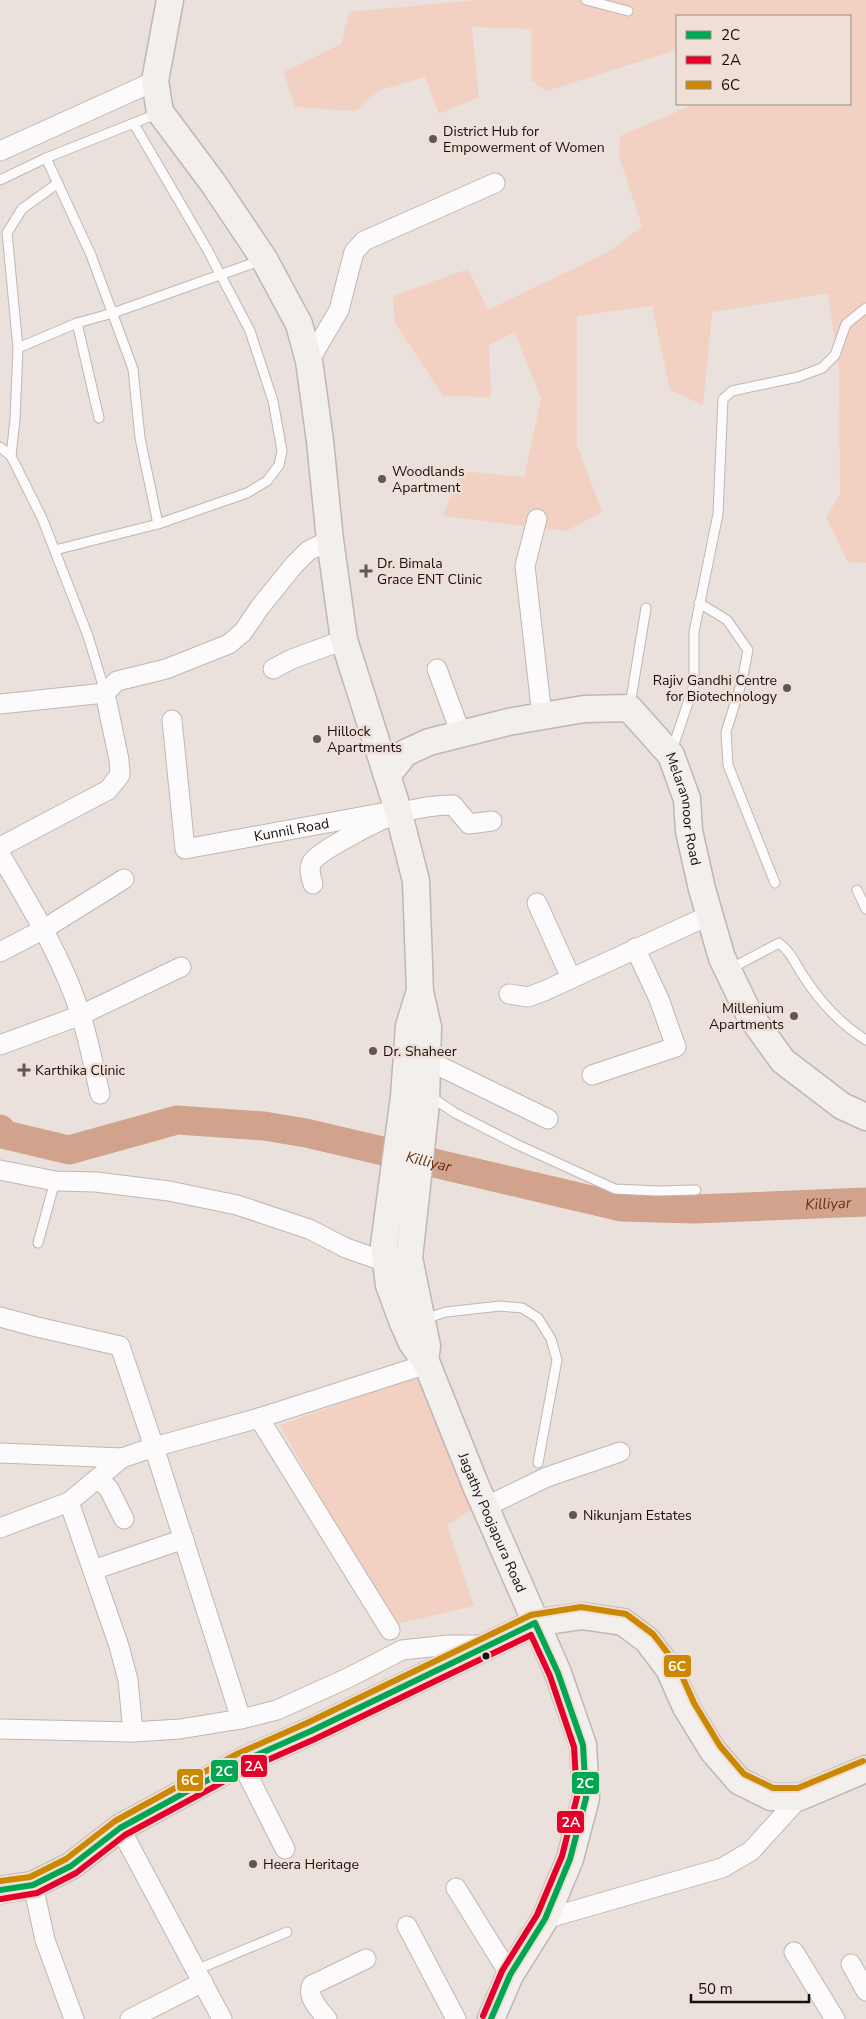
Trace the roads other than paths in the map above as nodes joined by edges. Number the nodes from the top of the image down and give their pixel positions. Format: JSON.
{"nodes":[{"id":1,"x":170,"y":0,"type":"edge"},
{"id":2,"x":586,"y":0,"type":"edge"},
{"id":3,"x":628,"y":11,"type":"dead end"},
{"id":4,"x":155,"y":81,"type":"junction"},
{"id":5,"x":160,"y":112,"type":"junction"},
{"id":6,"x":134,"y":124,"type":"junction"},
{"id":7,"x":0,"y":151,"type":"edge"},
{"id":8,"x":46,"y":158,"type":"junction"},
{"id":9,"x":0,"y":180,"type":"edge"},
{"id":10,"x":58,"y":183,"type":"junction"},
{"id":11,"x":495,"y":183,"type":"dead end"},
{"id":12,"x":264,"y":259,"type":"junction"},
{"id":13,"x":221,"y":276,"type":"junction"},
{"id":14,"x":866,"y":308,"type":"edge"},
{"id":15,"x":113,"y":313,"type":"junction"},
{"id":16,"x":77,"y":323,"type":"junction"},
{"id":17,"x":18,"y":348,"type":"junction"},
{"id":18,"x":309,"y":361,"type":"junction"},
{"id":19,"x":99,"y":418,"type":"dead end"},
{"id":20,"x":0,"y":447,"type":"edge"},
{"id":21,"x":11,"y":456,"type":"junction"},
{"id":22,"x":537,"y":519,"type":"dead end"},
{"id":23,"x":158,"y":524,"type":"junction"},
{"id":24,"x":330,"y":540,"type":"junction"},
{"id":25,"x":55,"y":550,"type":"junction"},
{"id":26,"x":699,"y":602,"type":"junction"},
{"id":27,"x":646,"y":608,"type":"dead end"},
{"id":28,"x":344,"y":640,"type":"junction"},
{"id":29,"x":273,"y":669,"type":"dead end"},
{"id":30,"x":438,"y":669,"type":"dead end"},
{"id":31,"x":105,"y":693,"type":"junction"},
{"id":32,"x":0,"y":704,"type":"edge"},
{"id":33,"x":629,"y":708,"type":"junction"},
{"id":34,"x":542,"y":716,"type":"junction"},
{"id":35,"x":172,"y":720,"type":"dead end"},
{"id":36,"x":461,"y":734,"type":"junction"},
{"id":37,"x":671,"y":755,"type":"junction"},
{"id":38,"x":387,"y":776,"type":"junction"},
{"id":39,"x":399,"y":812,"type":"junction"},
{"id":40,"x":492,"y":821,"type":"dead end"},
{"id":41,"x":0,"y":847,"type":"edge"},
{"id":42,"x":0,"y":854,"type":"edge"},
{"id":43,"x":124,"y":879,"type":"dead end"},
{"id":44,"x":775,"y":883,"type":"dead end"},
{"id":45,"x":313,"y":884,"type":"dead end"},
{"id":46,"x":857,"y":890,"type":"dead end"},
{"id":47,"x":536,"y":903,"type":"dead end"},
{"id":48,"x":866,"y":908,"type":"edge"},
{"id":49,"x":710,"y":915,"type":"junction"},
{"id":50,"x":44,"y":930,"type":"junction"},
{"id":51,"x":635,"y":948,"type":"junction"},
{"id":52,"x":0,"y":952,"type":"edge"},
{"id":53,"x":181,"y":967,"type":"dead end"},
{"id":54,"x":728,"y":970,"type":"junction"},
{"id":55,"x":571,"y":978,"type":"junction"},
{"id":56,"x":420,"y":992,"type":"junction"},
{"id":57,"x":509,"y":994,"type":"dead end"},
{"id":58,"x":81,"y":1016,"type":"junction"},
{"id":59,"x":866,"y":1040,"type":"edge"},
{"id":60,"x":0,"y":1045,"type":"edge"},
{"id":61,"x":427,"y":1060,"type":"junction"},
{"id":62,"x":592,"y":1075,"type":"dead end"},
{"id":63,"x":100,"y":1094,"type":"dead end"},
{"id":64,"x":418,"y":1098,"type":"junction"},
{"id":65,"x":866,"y":1117,"type":"edge"},
{"id":66,"x":548,"y":1119,"type":"dead end"},
{"id":67,"x":0,"y":1170,"type":"edge"},
{"id":68,"x":54,"y":1182,"type":"junction"},
{"id":69,"x":696,"y":1190,"type":"dead end"},
{"id":70,"x":38,"y":1243,"type":"dead end"},
{"id":71,"x":393,"y":1255,"type":"junction"},
{"id":72,"x":0,"y":1317,"type":"edge"},
{"id":73,"x":422,"y":1320,"type":"junction"},
{"id":74,"x":426,"y":1362,"type":"junction"},
{"id":75,"x":259,"y":1418,"type":"junction"},
{"id":76,"x":154,"y":1447,"type":"junction"},
{"id":77,"x":620,"y":1452,"type":"dead end"},
{"id":78,"x":0,"y":1453,"type":"edge"},
{"id":79,"x":122,"y":1458,"type":"junction"},
{"id":80,"x":538,"y":1463,"type":"dead end"},
{"id":81,"x":98,"y":1478,"type":"junction"},
{"id":82,"x":69,"y":1502,"type":"junction"},
{"id":83,"x":485,"y":1507,"type":"junction"},
{"id":84,"x":124,"y":1519,"type":"dead end"},
{"id":85,"x":0,"y":1528,"type":"edge"},
{"id":86,"x":184,"y":1539,"type":"junction"},
{"id":87,"x":92,"y":1570,"type":"junction"},
{"id":88,"x":535,"y":1623,"type":"junction"},
{"id":89,"x":390,"y":1630,"type":"dead end"},
{"id":90,"x":491,"y":1646,"type":"junction"},
{"id":91,"x":241,"y":1719,"type":"junction"},
{"id":92,"x":0,"y":1729,"type":"edge"},
{"id":93,"x":133,"y":1732,"type":"junction"},
{"id":94,"x":241,"y":1762,"type":"junction"},
{"id":95,"x":866,"y":1769,"type":"edge"},
{"id":96,"x":800,"y":1797,"type":"junction"},
{"id":97,"x":120,"y":1828,"type":"junction"},
{"id":98,"x":285,"y":1849,"type":"dead end"},
{"id":99,"x":33,"y":1885,"type":"junction"},
{"id":100,"x":456,"y":1888,"type":"dead end"},
{"id":101,"x":0,"y":1890,"type":"edge"},
{"id":102,"x":545,"y":1919,"type":"junction"},
{"id":103,"x":407,"y":1926,"type":"dead end"},
{"id":104,"x":287,"y":1932,"type":"dead end"},
{"id":105,"x":794,"y":1952,"type":"dead end"},
{"id":106,"x":366,"y":1959,"type":"dead end"},
{"id":107,"x":851,"y":1964,"type":"dead end"},
{"id":108,"x":510,"y":1975,"type":"junction"},
{"id":109,"x":200,"y":1976,"type":"junction"},
{"id":110,"x":866,"y":1991,"type":"edge"},
{"id":111,"x":74,"y":2019,"type":"edge"},
{"id":112,"x":130,"y":2019,"type":"edge"},
{"id":113,"x":222,"y":2019,"type":"edge"},
{"id":114,"x":327,"y":2019,"type":"edge"},
{"id":115,"x":456,"y":2019,"type":"edge"},
{"id":116,"x":491,"y":2019,"type":"edge"},
{"id":117,"x":835,"y":2019,"type":"edge"}],
"edges":[{"from":1,"to":4,"type":"main road"},
{"from":2,"to":3,"type":"lane"},
{"from":4,"to":5,"type":"main road"},
{"from":4,"to":7,"type":"street"},
{"from":5,"to":6,"type":"lane"},
{"from":5,"to":12,"type":"main road"},
{"from":6,"to":8,"type":"lane"},
{"from":6,"to":13,"type":"lane"},
{"from":8,"to":9,"type":"lane"},
{"from":8,"to":10,"type":"lane"},
{"from":10,"to":15,"type":"lane"},
{"from":10,"to":17,"type":"lane"},
{"from":11,"to":18,"type":"street"},
{"from":12,"to":13,"type":"lane"},
{"from":12,"to":18,"type":"main road"},
{"from":13,"to":15,"type":"lane"},
{"from":13,"to":23,"type":"lane"},
{"from":14,"to":26,"type":"lane"},
{"from":15,"to":16,"type":"lane"},
{"from":15,"to":23,"type":"lane"},
{"from":16,"to":17,"type":"lane"},
{"from":16,"to":19,"type":"lane"},
{"from":17,"to":21,"type":"lane"},
{"from":18,"to":24,"type":"main road"},
{"from":20,"to":21,"type":"lane"},
{"from":21,"to":25,"type":"lane"},
{"from":22,"to":34,"type":"street"},
{"from":23,"to":25,"type":"lane"},
{"from":24,"to":28,"type":"main road"},
{"from":24,"to":31,"type":"street"},
{"from":25,"to":31,"type":"lane"},
{"from":26,"to":37,"type":"lane"},
{"from":26,"to":44,"type":"lane"},
{"from":27,"to":33,"type":"lane"},
{"from":28,"to":29,"type":"street"},
{"from":28,"to":38,"type":"main road"},
{"from":30,"to":36,"type":"street"},
{"from":31,"to":32,"type":"street"},
{"from":31,"to":41,"type":"street"},
{"from":33,"to":34,"type":"main road"},
{"from":33,"to":37,"type":"main road","name":"Melarannoor Road"},
{"from":34,"to":36,"type":"main road"},
{"from":35,"to":39,"type":"street","name":"Kunnil Road"},
{"from":36,"to":38,"type":"main road"},
{"from":37,"to":49,"type":"main road","name":"Melarannoor Road"},
{"from":38,"to":39,"type":"main road"},
{"from":39,"to":40,"type":"street"},
{"from":39,"to":45,"type":"street"},
{"from":39,"to":56,"type":"main road"},
{"from":42,"to":50,"type":"street"},
{"from":43,"to":50,"type":"street"},
{"from":46,"to":48,"type":"lane"},
{"from":47,"to":55,"type":"street"},
{"from":49,"to":51,"type":"street"},
{"from":49,"to":54,"type":"main road","name":"Melarannoor Road"},
{"from":50,"to":52,"type":"street"},
{"from":50,"to":58,"type":"street"},
{"from":51,"to":55,"type":"street"},
{"from":51,"to":62,"type":"street"},
{"from":53,"to":58,"type":"street"},
{"from":54,"to":59,"type":"lane"},
{"from":54,"to":65,"type":"main road","name":"Melarannoor Road"},
{"from":55,"to":57,"type":"street"},
{"from":56,"to":61,"type":"main road"},
{"from":56,"to":64,"type":"main road"},
{"from":58,"to":60,"type":"street"},
{"from":58,"to":63,"type":"street"},
{"from":61,"to":64,"type":"main road"},
{"from":61,"to":66,"type":"street"},
{"from":64,"to":69,"type":"lane"},
{"from":64,"to":71,"type":"main road"},
{"from":67,"to":68,"type":"street"},
{"from":68,"to":70,"type":"lane"},
{"from":68,"to":71,"type":"street"},
{"from":71,"to":73,"type":"main road"},
{"from":71,"to":74,"type":"main road"},
{"from":72,"to":76,"type":"street"},
{"from":73,"to":74,"type":"main road"},
{"from":73,"to":80,"type":"lane"},
{"from":74,"to":75,"type":"street"},
{"from":74,"to":83,"type":"main road","name":"Jagathy Poojapura Road"},
{"from":75,"to":76,"type":"street"},
{"from":75,"to":89,"type":"street"},
{"from":76,"to":79,"type":"street"},
{"from":76,"to":86,"type":"street"},
{"from":77,"to":83,"type":"street"},
{"from":78,"to":79,"type":"street"},
{"from":79,"to":81,"type":"street"},
{"from":81,"to":82,"type":"street"},
{"from":81,"to":84,"type":"street"},
{"from":82,"to":85,"type":"street"},
{"from":82,"to":87,"type":"street"},
{"from":83,"to":88,"type":"main road","name":"Jagathy Poojapura Road"},
{"from":86,"to":87,"type":"street"},
{"from":86,"to":91,"type":"street"},
{"from":87,"to":93,"type":"street"},
{"from":88,"to":90,"type":"main road"},
{"from":88,"to":96,"type":"main road"},
{"from":88,"to":102,"type":"main road","name":"Jagathy Poojapura Road"},
{"from":90,"to":91,"type":"street"},
{"from":90,"to":94,"type":"main road"},
{"from":91,"to":93,"type":"street"},
{"from":92,"to":93,"type":"street"},
{"from":94,"to":97,"type":"main road"},
{"from":94,"to":98,"type":"street"},
{"from":95,"to":96,"type":"main road"},
{"from":96,"to":102,"type":"street"},
{"from":97,"to":99,"type":"main road"},
{"from":97,"to":109,"type":"street"},
{"from":99,"to":101,"type":"main road"},
{"from":99,"to":111,"type":"street"},
{"from":100,"to":108,"type":"street"},
{"from":102,"to":108,"type":"main road","name":"Jagathy Poojapura Road"},
{"from":103,"to":115,"type":"street"},
{"from":104,"to":109,"type":"lane"},
{"from":105,"to":117,"type":"street"},
{"from":106,"to":114,"type":"street"},
{"from":107,"to":110,"type":"street"},
{"from":108,"to":116,"type":"main road","name":"Jagathy Poojapura Road"},
{"from":109,"to":112,"type":"street"},
{"from":109,"to":113,"type":"street"}]}
